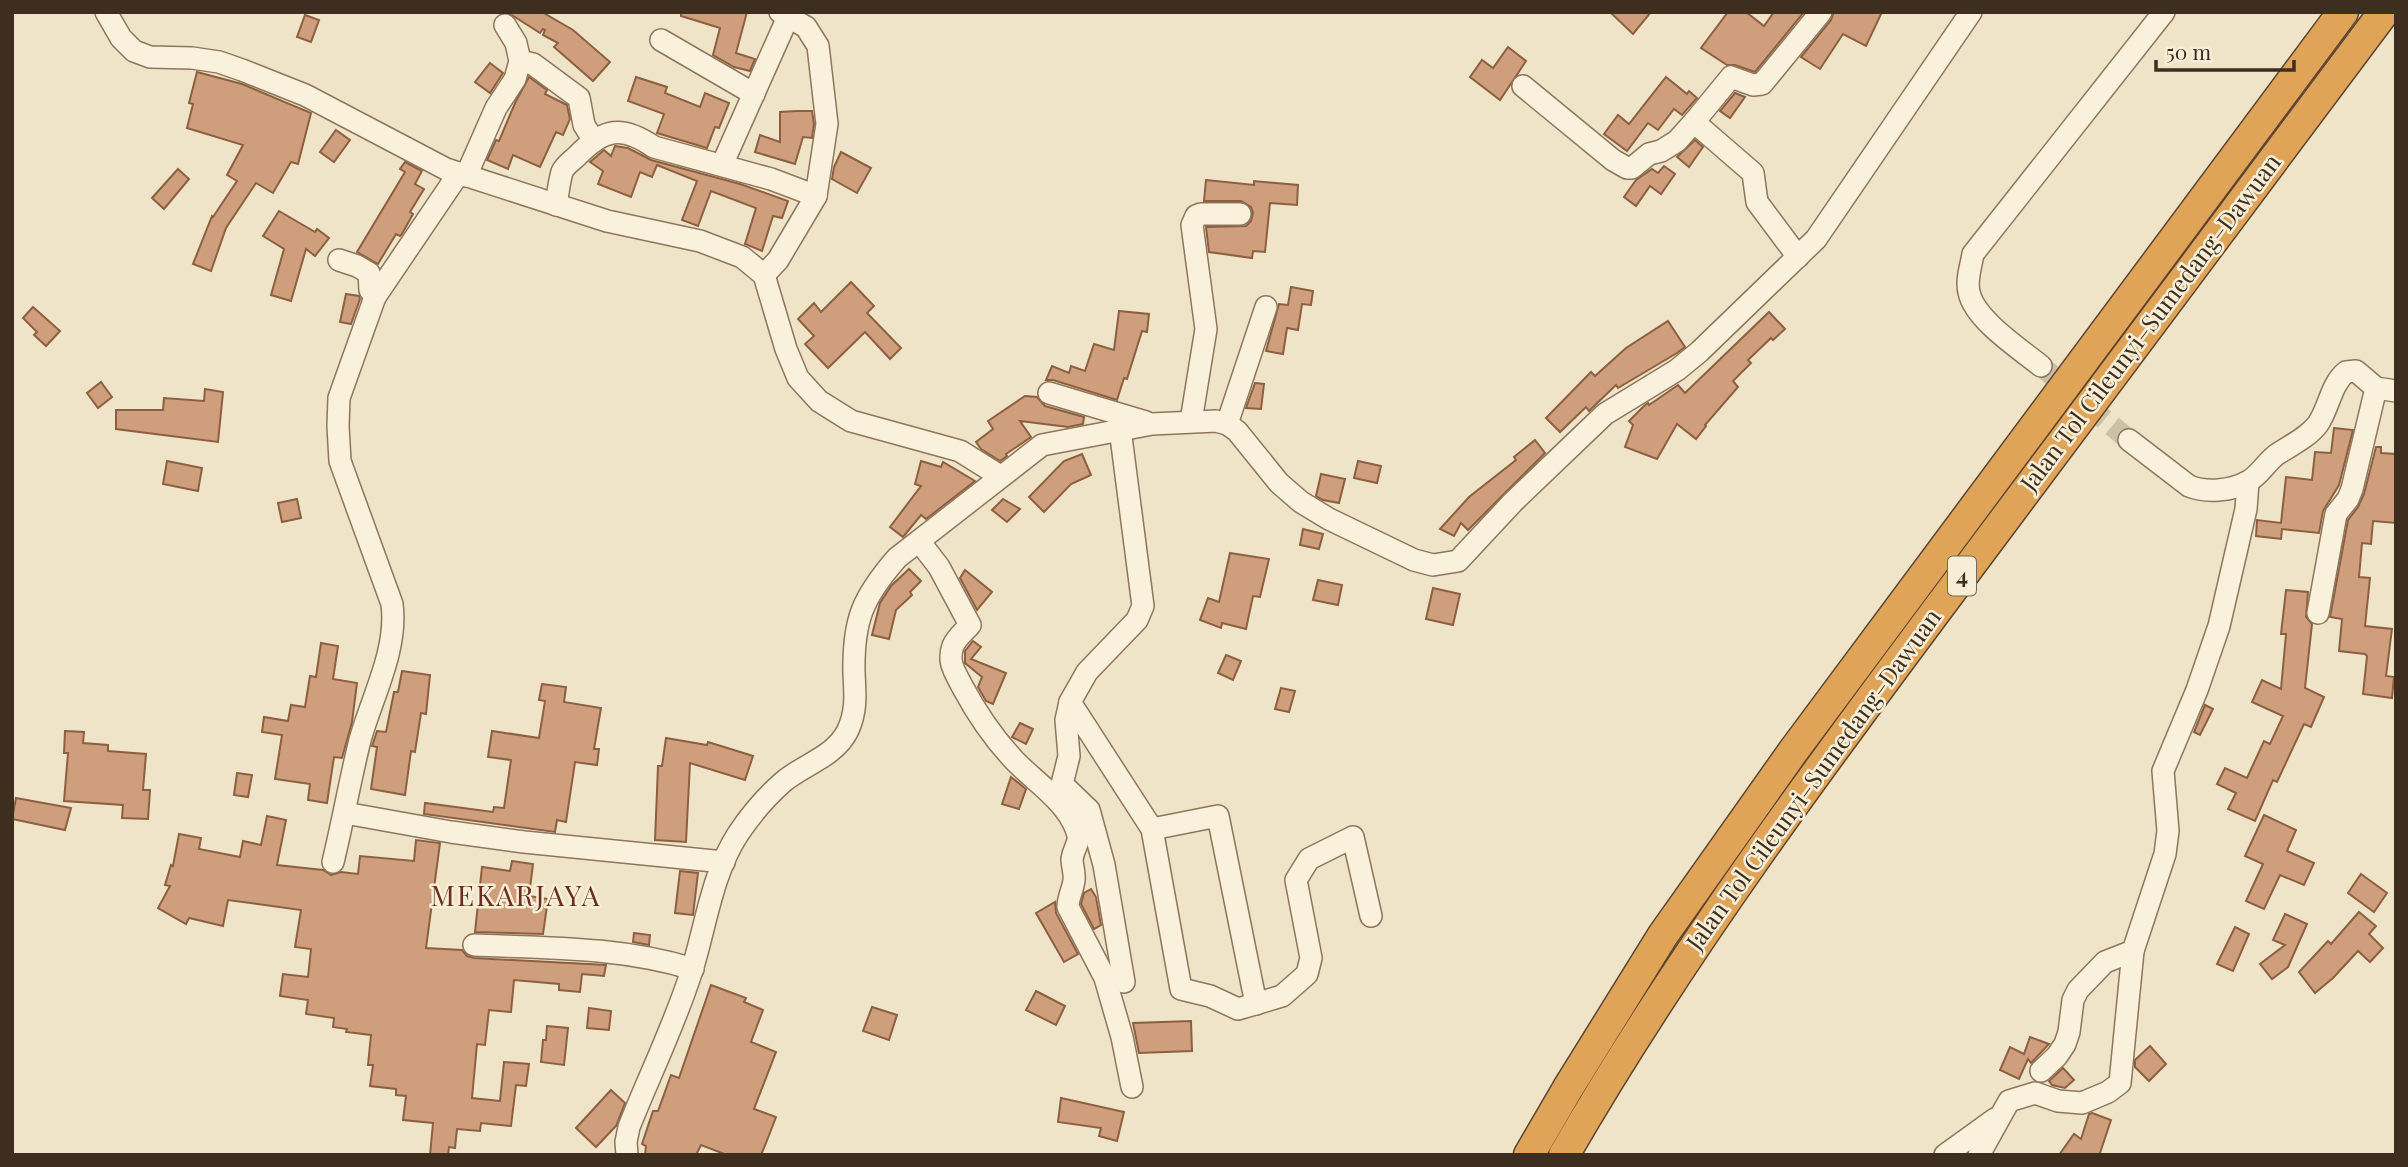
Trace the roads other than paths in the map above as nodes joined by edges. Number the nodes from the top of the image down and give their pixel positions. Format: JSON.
{"nodes":[{"id":1,"x":106,"y":12,"type":"edge"},
{"id":2,"x":1821,"y":12,"type":"edge"},
{"id":3,"x":1972,"y":12,"type":"edge"},
{"id":4,"x":2164,"y":12,"type":"edge"},
{"id":5,"x":2343,"y":12,"type":"edge"},
{"id":6,"x":2384,"y":12,"type":"edge"},
{"id":7,"x":784,"y":15,"type":"edge"},
{"id":8,"x":505,"y":25,"type":"dead end"},
{"id":9,"x":661,"y":40,"type":"dead end"},
{"id":10,"x":520,"y":61,"type":"junction"},
{"id":11,"x":1522,"y":86,"type":"dead end"},
{"id":12,"x":754,"y":94,"type":"junction"},
{"id":13,"x":1694,"y":122,"type":"junction"},
{"id":14,"x":594,"y":141,"type":"junction"},
{"id":15,"x":722,"y":165,"type":"junction"},
{"id":16,"x":462,"y":175,"type":"junction"},
{"id":17,"x":816,"y":196,"type":"junction"},
{"id":18,"x":556,"y":205,"type":"junction"},
{"id":19,"x":1240,"y":214,"type":"dead end"},
{"id":20,"x":1798,"y":257,"type":"junction"},
{"id":21,"x":339,"y":260,"type":"dead end"},
{"id":22,"x":764,"y":275,"type":"junction"},
{"id":23,"x":375,"y":298,"type":"junction"},
{"id":24,"x":1266,"y":307,"type":"dead end"},
{"id":25,"x":2041,"y":366,"type":"tunnel mouth"},
{"id":26,"x":2386,"y":390,"type":"edge"},
{"id":27,"x":1049,"y":393,"type":"dead end"},
{"id":28,"x":1191,"y":421,"type":"junction"},
{"id":29,"x":1152,"y":424,"type":"junction"},
{"id":30,"x":1227,"y":424,"type":"junction"},
{"id":31,"x":1120,"y":429,"type":"junction"},
{"id":32,"x":2129,"y":440,"type":"tunnel mouth"},
{"id":33,"x":1000,"y":476,"type":"junction"},
{"id":34,"x":2248,"y":482,"type":"junction"},
{"id":35,"x":919,"y":541,"type":"junction"},
{"id":36,"x":2318,"y":613,"type":"dead end"},
{"id":37,"x":1070,"y":702,"type":"junction"},
{"id":38,"x":345,"y":813,"type":"junction"},
{"id":39,"x":1152,"y":829,"type":"junction"},
{"id":40,"x":333,"y":862,"type":"dead end"},
{"id":41,"x":724,"y":862,"type":"junction"},
{"id":42,"x":1371,"y":916,"type":"dead end"},
{"id":43,"x":474,"y":946,"type":"dead end"},
{"id":44,"x":2133,"y":951,"type":"junction"},
{"id":45,"x":693,"y":969,"type":"junction"},
{"id":46,"x":1124,"y":982,"type":"dead end"},
{"id":47,"x":1256,"y":1004,"type":"junction"},
{"id":48,"x":2041,"y":1071,"type":"dead end"},
{"id":49,"x":1132,"y":1087,"type":"dead end"},
{"id":50,"x":1999,"y":1116,"type":"junction"},
{"id":51,"x":627,"y":1155,"type":"edge"},
{"id":52,"x":1529,"y":1155,"type":"edge"},
{"id":53,"x":1564,"y":1155,"type":"edge"},
{"id":54,"x":1945,"y":1155,"type":"edge"},
{"id":55,"x":1979,"y":1155,"type":"edge"}],
"edges":[{"from":1,"to":16,"type":"street"},
{"from":2,"to":13,"type":"street"},
{"from":3,"to":20,"type":"street"},
{"from":4,"to":25,"type":"street"},
{"from":5,"to":52,"type":"highway","name":"Jalan Tol Cileunyi–Sumedang–Dawuan","number":"4"},
{"from":6,"to":53,"type":"highway","name":"Jalan Tol Cileunyi–Sumedang–Dawuan","number":"4"},
{"from":7,"to":12,"type":"street"},
{"from":7,"to":17,"type":"street"},
{"from":8,"to":10,"type":"street"},
{"from":9,"to":12,"type":"street"},
{"from":10,"to":14,"type":"street"},
{"from":10,"to":16,"type":"street"},
{"from":11,"to":13,"type":"street"},
{"from":12,"to":15,"type":"street"},
{"from":13,"to":20,"type":"street"},
{"from":14,"to":15,"type":"street"},
{"from":14,"to":18,"type":"street"},
{"from":15,"to":17,"type":"street"},
{"from":16,"to":18,"type":"street"},
{"from":16,"to":23,"type":"street"},
{"from":17,"to":22,"type":"street"},
{"from":18,"to":22,"type":"street"},
{"from":19,"to":28,"type":"street"},
{"from":20,"to":30,"type":"street"},
{"from":21,"to":23,"type":"street"},
{"from":22,"to":33,"type":"street"},
{"from":23,"to":38,"type":"street"},
{"from":24,"to":30,"type":"street"},
{"from":26,"to":34,"type":"street"},
{"from":26,"to":36,"type":"street"},
{"from":27,"to":29,"type":"street"},
{"from":28,"to":29,"type":"street"},
{"from":28,"to":30,"type":"street"},
{"from":29,"to":31,"type":"street"},
{"from":31,"to":33,"type":"street"},
{"from":31,"to":37,"type":"street"},
{"from":32,"to":34,"type":"street"},
{"from":33,"to":35,"type":"street"},
{"from":34,"to":44,"type":"street"},
{"from":35,"to":41,"type":"street"},
{"from":35,"to":49,"type":"street"},
{"from":37,"to":39,"type":"street"},
{"from":37,"to":46,"type":"street"},
{"from":38,"to":40,"type":"street"},
{"from":38,"to":41,"type":"street"},
{"from":39,"to":47,"type":"street"},
{"from":39,"to":47,"type":"street"},
{"from":41,"to":45,"type":"street"},
{"from":42,"to":47,"type":"street"},
{"from":43,"to":45,"type":"street"},
{"from":44,"to":48,"type":"street"},
{"from":44,"to":50,"type":"street"},
{"from":45,"to":51,"type":"street"},
{"from":50,"to":54,"type":"street"},
{"from":50,"to":55,"type":"street"}]}
